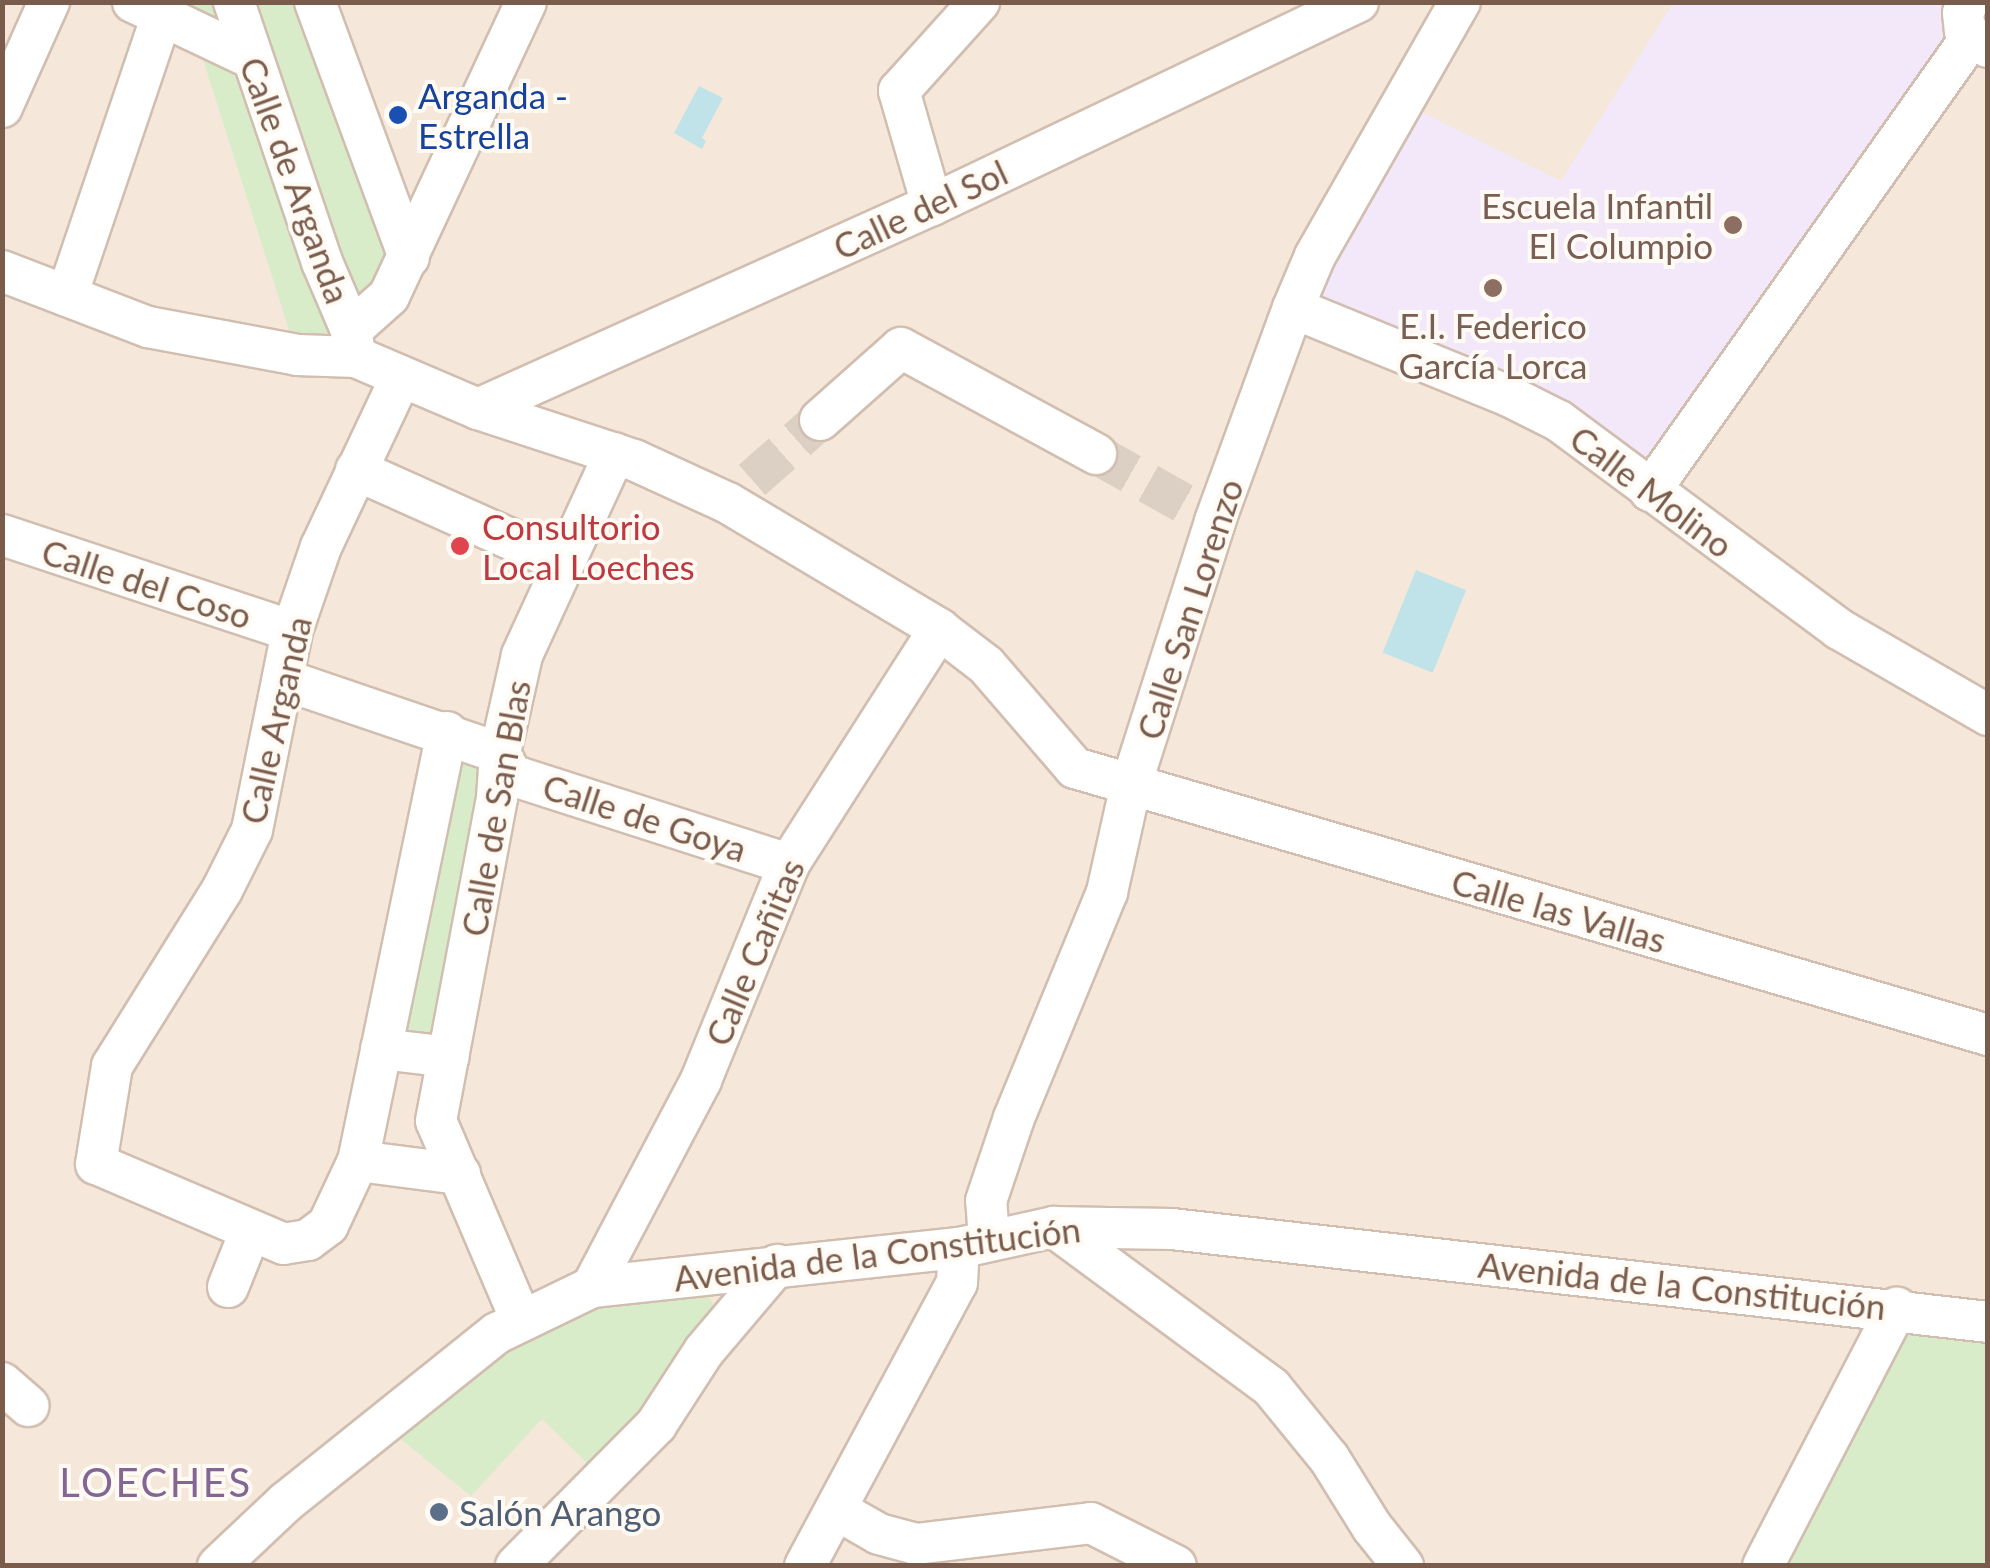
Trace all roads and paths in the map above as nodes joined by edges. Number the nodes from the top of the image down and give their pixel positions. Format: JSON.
{"nodes":[{"id":1,"x":49,"y":2,"type":"edge"},
{"id":2,"x":234,"y":2,"type":"edge"},
{"id":3,"x":315,"y":2,"type":"edge"},
{"id":4,"x":526,"y":2,"type":"edge"},
{"id":5,"x":979,"y":2,"type":"edge"},
{"id":6,"x":1358,"y":2,"type":"edge"},
{"id":7,"x":1460,"y":2,"type":"edge"},
{"id":8,"x":148,"y":9,"type":"edge"},
{"id":9,"x":1975,"y":30,"type":"edge"},
{"id":10,"x":252,"y":58,"type":"junction"},
{"id":11,"x":2,"y":107,"type":"edge"},
{"id":12,"x":932,"y":205,"type":"junction"},
{"id":13,"x":409,"y":257,"type":"junction"},
{"id":14,"x":2,"y":271,"type":"edge"},
{"id":15,"x":67,"y":296,"type":"junction"},
{"id":16,"x":1294,"y":308,"type":"junction"},
{"id":17,"x":353,"y":343,"type":"junction"},
{"id":18,"x":400,"y":379,"type":"junction"},
{"id":19,"x":478,"y":409,"type":"junction"},
{"id":20,"x":820,"y":420,"type":"tunnel mouth"},
{"id":21,"x":615,"y":454,"type":"junction"},
{"id":22,"x":1096,"y":454,"type":"tunnel mouth"},
{"id":23,"x":356,"y":470,"type":"junction"},
{"id":24,"x":1650,"y":491,"type":"junction"},
{"id":25,"x":2,"y":535,"type":"edge"},
{"id":26,"x":562,"y":562,"type":"junction"},
{"id":27,"x":938,"y":629,"type":"junction"},
{"id":28,"x":292,"y":631,"type":"junction"},
{"id":29,"x":285,"y":680,"type":"junction"},
{"id":30,"x":1988,"y":715,"type":"edge"},
{"id":31,"x":446,"y":732,"type":"junction"},
{"id":32,"x":500,"y":753,"type":"junction"},
{"id":33,"x":1132,"y":786,"type":"junction"},
{"id":34,"x":789,"y":864,"type":"junction"},
{"id":35,"x":1988,"y":1035,"type":"edge"},
{"id":36,"x":381,"y":1049,"type":"junction"},
{"id":37,"x":449,"y":1058,"type":"junction"},
{"id":38,"x":358,"y":1161,"type":"junction"},
{"id":39,"x":96,"y":1164,"type":"joint"},
{"id":40,"x":460,"y":1174,"type":"junction"},
{"id":41,"x":1054,"y":1227,"type":"junction"},
{"id":42,"x":250,"y":1232,"type":"junction"},
{"id":43,"x":974,"y":1244,"type":"junction"},
{"id":44,"x":777,"y":1265,"type":"junction"},
{"id":45,"x":228,"y":1287,"type":"dead end"},
{"id":46,"x":592,"y":1287,"type":"junction"},
{"id":47,"x":1897,"y":1308,"type":"junction"},
{"id":48,"x":521,"y":1320,"type":"junction"},
{"id":49,"x":1988,"y":1322,"type":"edge"},
{"id":50,"x":837,"y":1510,"type":"junction"},
{"id":51,"x":1397,"y":1559,"type":"edge"},
{"id":52,"x":218,"y":1566,"type":"edge"},
{"id":53,"x":516,"y":1566,"type":"edge"},
{"id":54,"x":806,"y":1566,"type":"edge"},
{"id":55,"x":1176,"y":1566,"type":"edge"},
{"id":56,"x":1763,"y":1566,"type":"edge"}],
"edges":[{"from":1,"to":11,"type":"street"},
{"from":2,"to":10,"type":"street","name":"Calle de Arganda"},
{"from":3,"to":13,"type":"street"},
{"from":4,"to":13,"type":"street"},
{"from":5,"to":12,"type":"street"},
{"from":6,"to":12,"type":"street","name":"Calle del Sol"},
{"from":7,"to":16,"type":"street","name":"Calle San Lorenzo"},
{"from":8,"to":10,"type":"street"},
{"from":8,"to":15,"type":"street"},
{"from":9,"to":24,"type":"street"},
{"from":10,"to":17,"type":"street","name":"Calle de Arganda"},
{"from":12,"to":19,"type":"street","name":"Calle del Sol"},
{"from":13,"to":17,"type":"street"},
{"from":14,"to":15,"type":"street"},
{"from":15,"to":17,"type":"street"},
{"from":16,"to":24,"type":"street","name":"Calle Molino"},
{"from":16,"to":33,"type":"street","name":"Calle San Lorenzo"},
{"from":17,"to":18,"type":"street","name":"Calle las Vallas"},
{"from":18,"to":19,"type":"street","name":"Calle las Vallas"},
{"from":18,"to":23,"type":"street","name":"Calle Arganda"},
{"from":19,"to":21,"type":"street","name":"Calle las Vallas"},
{"from":20,"to":22,"type":"street"},
{"from":21,"to":26,"type":"street","name":"Calle de San Blas"},
{"from":21,"to":27,"type":"street","name":"Calle las Vallas"},
{"from":23,"to":26,"type":"street"},
{"from":23,"to":28,"type":"street","name":"Calle Arganda"},
{"from":24,"to":30,"type":"street","name":"Calle Molino"},
{"from":25,"to":28,"type":"street","name":"Calle del Coso"},
{"from":26,"to":32,"type":"street","name":"Calle de San Blas"},
{"from":27,"to":33,"type":"street","name":"Calle las Vallas"},
{"from":27,"to":34,"type":"street","name":"Calle Cañitas"},
{"from":28,"to":29,"type":"street","name":"Calle Arganda"},
{"from":29,"to":31,"type":"street","name":"Calle de Goya"},
{"from":29,"to":39,"type":"street","name":"Calle Arganda"},
{"from":31,"to":32,"type":"street","name":"Calle de Goya"},
{"from":31,"to":36,"type":"street","name":"Calle de San Blas"},
{"from":32,"to":34,"type":"street","name":"Calle de Goya"},
{"from":32,"to":37,"type":"street","name":"Calle de San Blas"},
{"from":33,"to":35,"type":"street","name":"Calle las Vallas"},
{"from":33,"to":43,"type":"street","name":"Calle San Lorenzo"},
{"from":34,"to":46,"type":"street","name":"Calle Cañitas"},
{"from":36,"to":37,"type":"street"},
{"from":36,"to":38,"type":"street","name":"Calle de San Blas"},
{"from":37,"to":40,"type":"street","name":"Calle de San Blas"},
{"from":38,"to":40,"type":"street"},
{"from":38,"to":42,"type":"street","name":"Calle de San Blas"},
{"from":39,"to":42,"type":"street","name":"Calle de San Blas"},
{"from":40,"to":48,"type":"street","name":"Calle de San Blas"},
{"from":41,"to":43,"type":"street","name":"Avenida de la Constitución"},
{"from":41,"to":47,"type":"street","name":"Avenida de la Constitución"},
{"from":41,"to":51,"type":"street"},
{"from":42,"to":45,"type":"street"},
{"from":43,"to":44,"type":"street","name":"Avenida de la Constitución"},
{"from":43,"to":50,"type":"street","name":"Calle San Lorenzo"},
{"from":44,"to":46,"type":"street","name":"Avenida de la Constitución"},
{"from":44,"to":53,"type":"street"},
{"from":46,"to":48,"type":"street","name":"Avenida de la Constitución"},
{"from":47,"to":49,"type":"street","name":"Avenida de la Constitución"},
{"from":47,"to":56,"type":"street"},
{"from":48,"to":52,"type":"street","name":"Avenida de la Constitución"},
{"from":50,"to":54,"type":"street","name":"Calle San Lorenzo"},
{"from":50,"to":55,"type":"street"}]}
